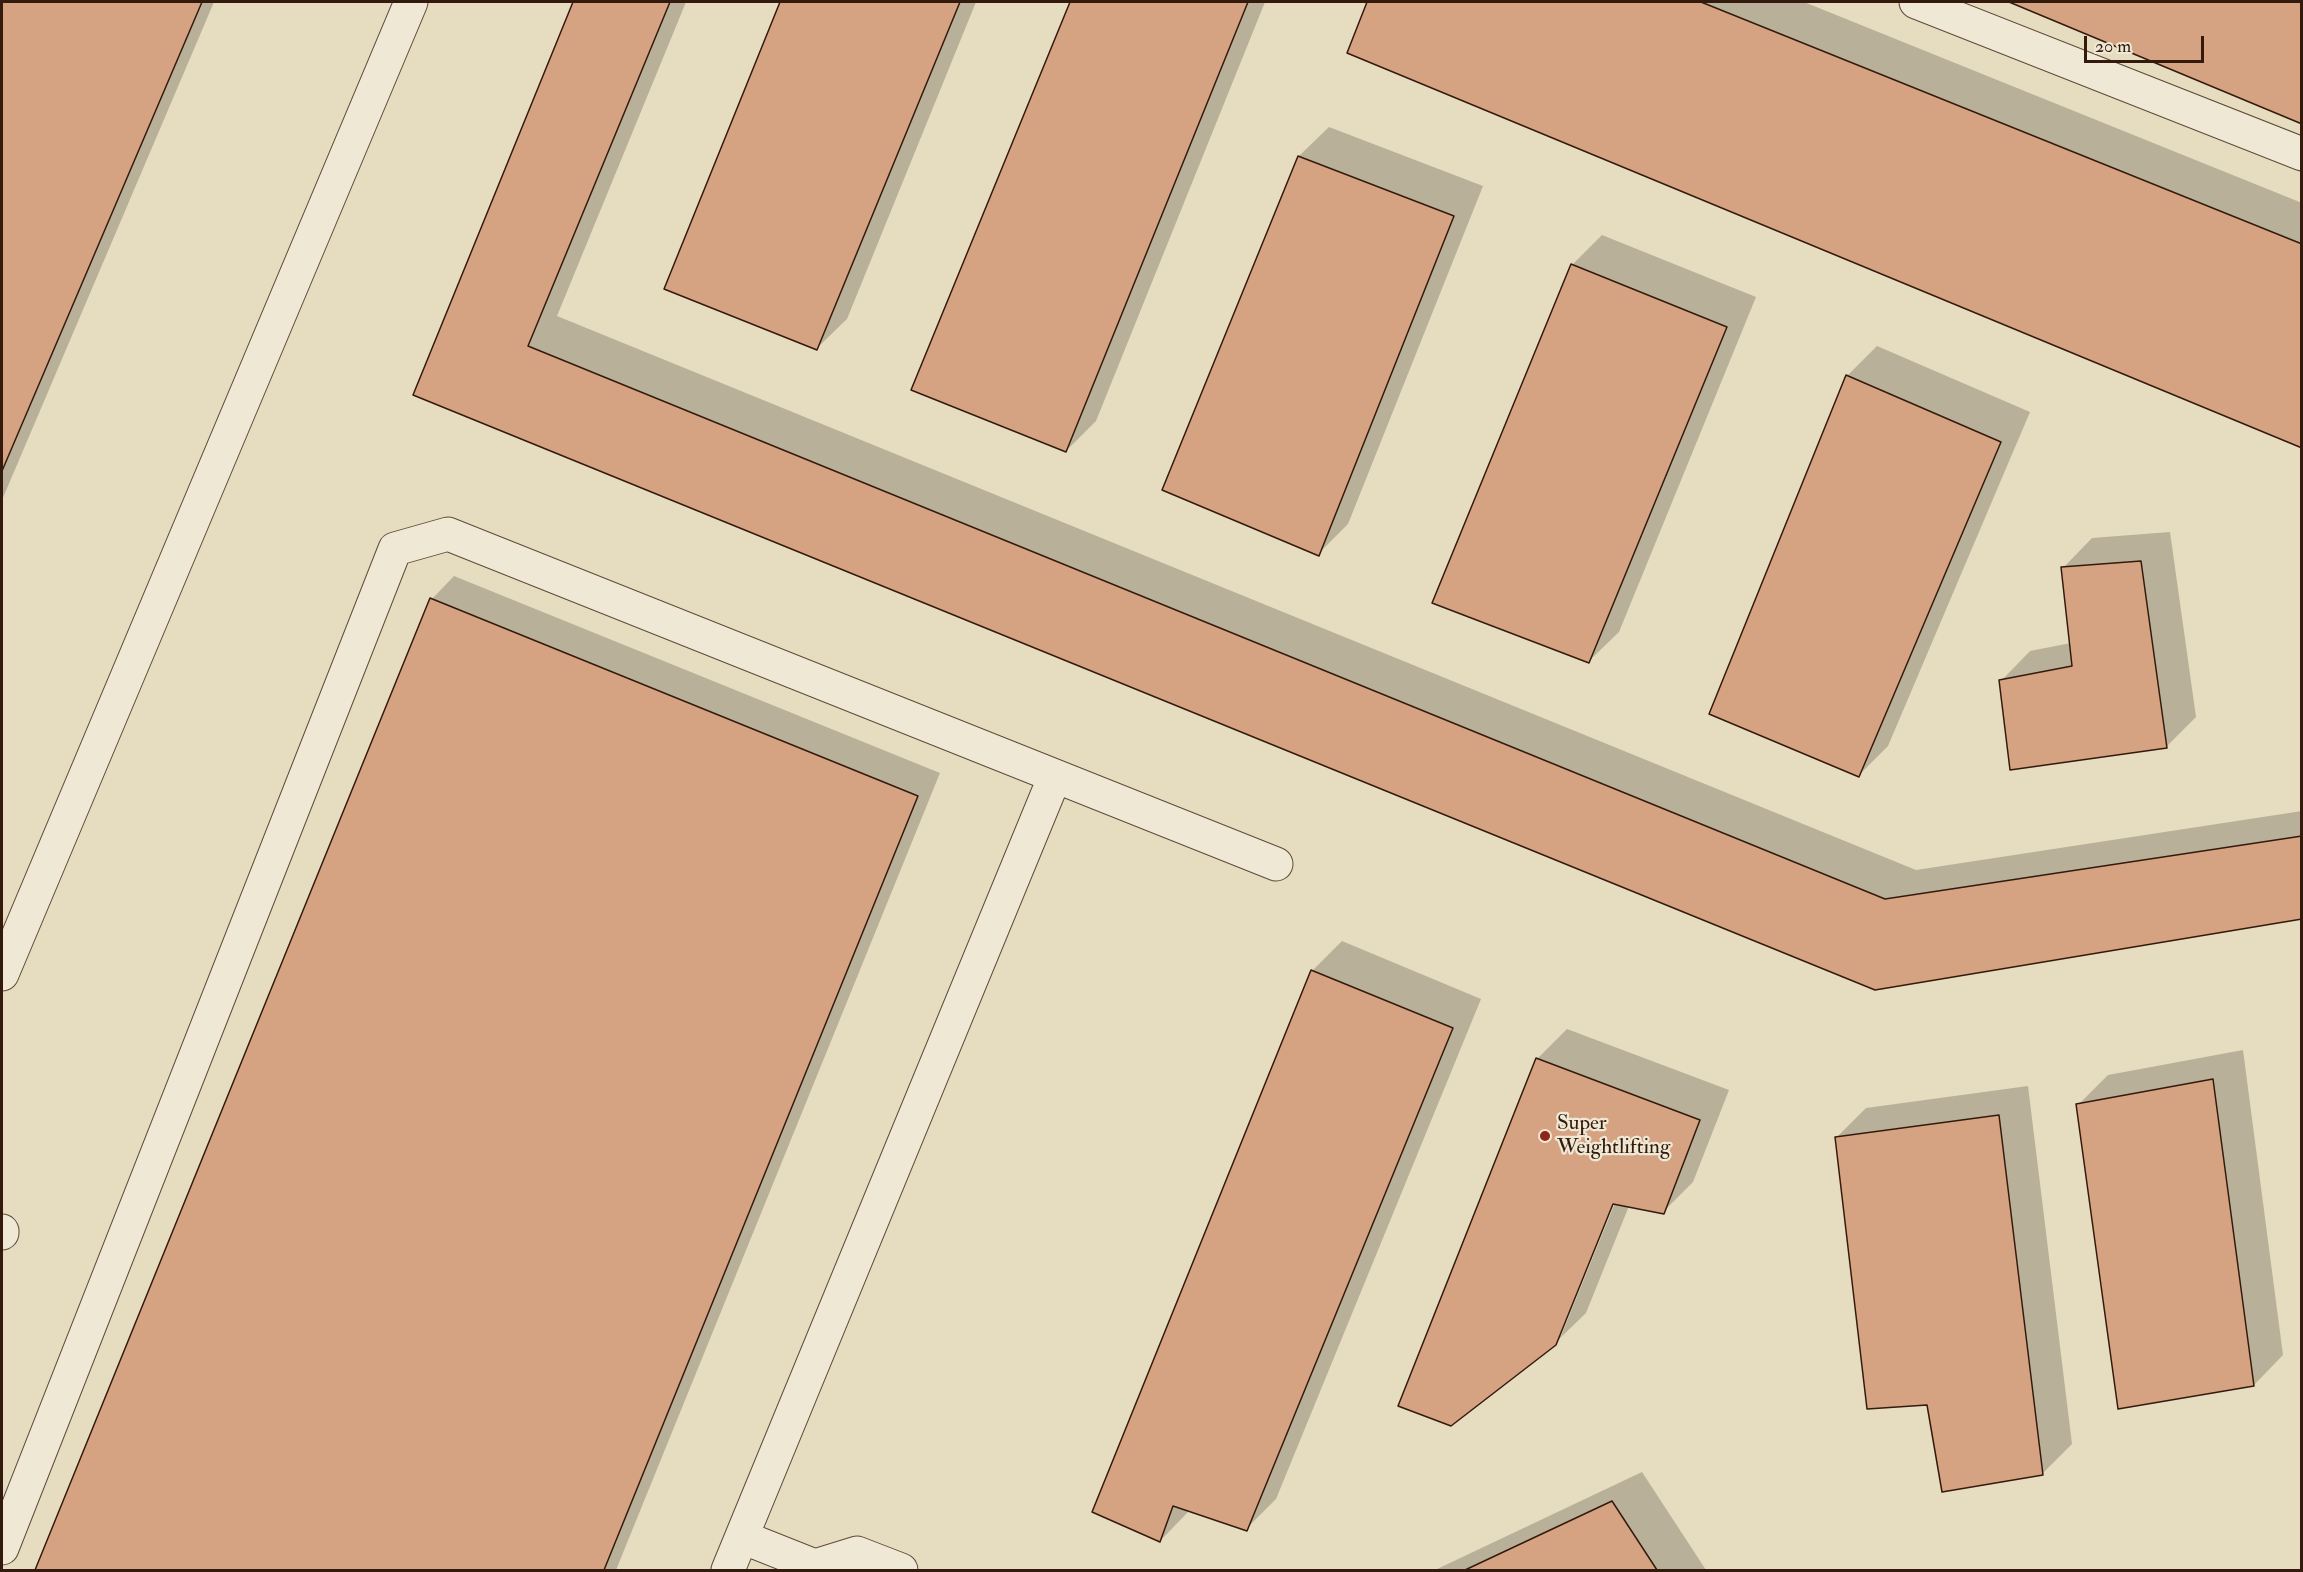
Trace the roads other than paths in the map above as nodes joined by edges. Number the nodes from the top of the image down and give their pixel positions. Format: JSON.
{"nodes":[{"id":1,"x":411,"y":2,"type":"edge"},
{"id":2,"x":1916,"y":2,"type":"edge"},
{"id":3,"x":2301,"y":154,"type":"edge"},
{"id":4,"x":1055,"y":776,"type":"junction"},
{"id":5,"x":1276,"y":864,"type":"dead end"},
{"id":6,"x":2,"y":974,"type":"edge"},
{"id":7,"x":742,"y":1537,"type":"junction"},
{"id":8,"x":2,"y":1548,"type":"edge"},
{"id":9,"x":816,"y":1568,"type":"edge"},
{"id":10,"x":728,"y":1570,"type":"edge"},
{"id":11,"x":901,"y":1570,"type":"edge"}],
"edges":[{"from":1,"to":6,"type":"lane"},
{"from":2,"to":3,"type":"lane"},
{"from":4,"to":5,"type":"lane"},
{"from":4,"to":7,"type":"lane"},
{"from":4,"to":8,"type":"lane"},
{"from":7,"to":9,"type":"lane"},
{"from":7,"to":10,"type":"lane"},
{"from":9,"to":11,"type":"lane"}]}
